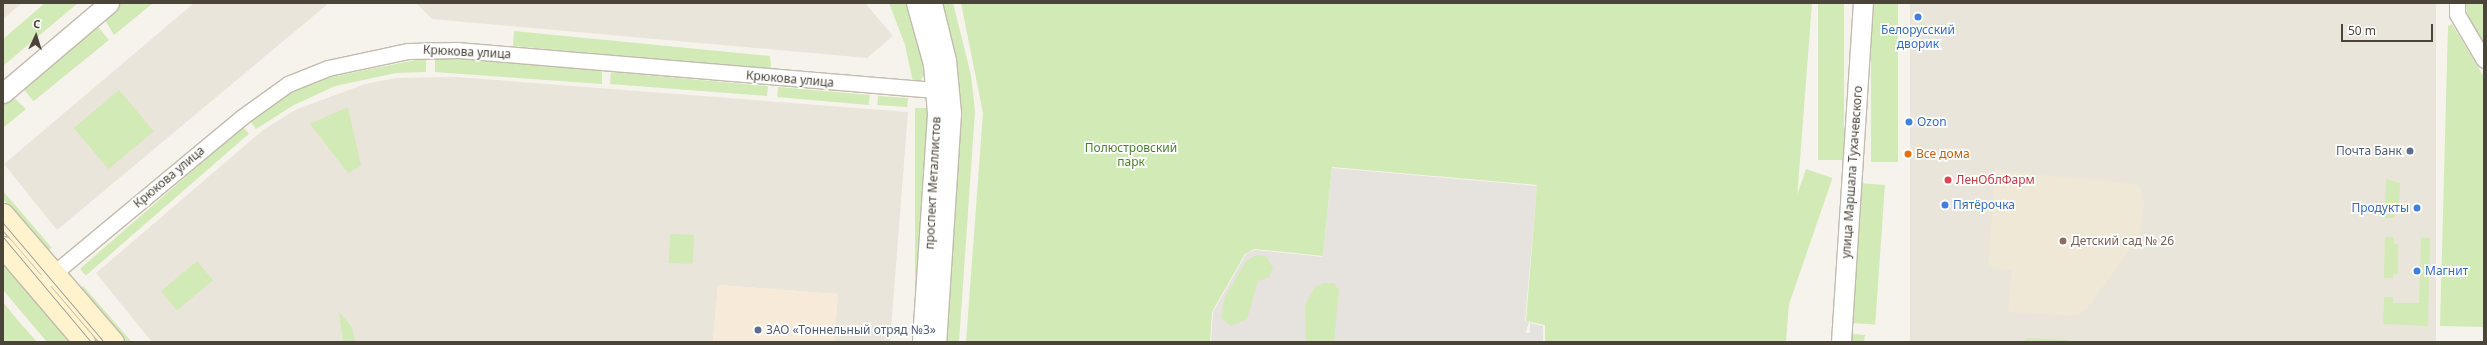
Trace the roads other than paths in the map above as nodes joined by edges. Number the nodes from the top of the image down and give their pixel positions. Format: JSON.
{"nodes":[{"id":1,"x":89,"y":3,"type":"edge"},
{"id":2,"x":109,"y":3,"type":"edge"},
{"id":3,"x":916,"y":3,"type":"edge"},
{"id":4,"x":932,"y":3,"type":"edge"},
{"id":5,"x":1851,"y":3,"type":"edge"},
{"id":6,"x":1863,"y":3,"type":"edge"},
{"id":7,"x":2457,"y":3,"type":"edge"},
{"id":8,"x":2484,"y":60,"type":"edge"},
{"id":9,"x":3,"y":76,"type":"edge"},
{"id":10,"x":943,"y":91,"type":"junction"},
{"id":11,"x":3,"y":93,"type":"edge"},
{"id":12,"x":3,"y":214,"type":"edge"},
{"id":13,"x":3,"y":247,"type":"edge"},
{"id":14,"x":54,"y":274,"type":"junction"},
{"id":15,"x":37,"y":288,"type":"junction"},
{"id":16,"x":84,"y":342,"type":"edge"},
{"id":17,"x":113,"y":342,"type":"edge"},
{"id":18,"x":922,"y":342,"type":"edge"},
{"id":19,"x":936,"y":342,"type":"edge"},
{"id":20,"x":1828,"y":342,"type":"edge"},
{"id":21,"x":1841,"y":342,"type":"edge"}],
"edges":[{"from":1,"to":9,"type":"street"},
{"from":2,"to":11,"type":"street"},
{"from":3,"to":10,"type":"street","name":"проспект Металлистов"},
{"from":4,"to":10,"type":"street","name":"проспект Металлистов"},
{"from":5,"to":20,"type":"street","name":"улица Маршала Тухачевского"},
{"from":6,"to":21,"type":"street","name":"улица Маршала Тухачевского"},
{"from":7,"to":8,"type":"street"},
{"from":10,"to":14,"type":"street","name":"Крюкова улица"},
{"from":10,"to":18,"type":"street","name":"проспект Металлистов"},
{"from":10,"to":19,"type":"street","name":"проспект Металлистов"},
{"from":12,"to":14,"type":"main road"},
{"from":13,"to":15,"type":"main road"},
{"from":14,"to":15,"type":"street","name":"Крюкова улица"},
{"from":14,"to":17,"type":"main road"},
{"from":15,"to":16,"type":"main road"}]}
